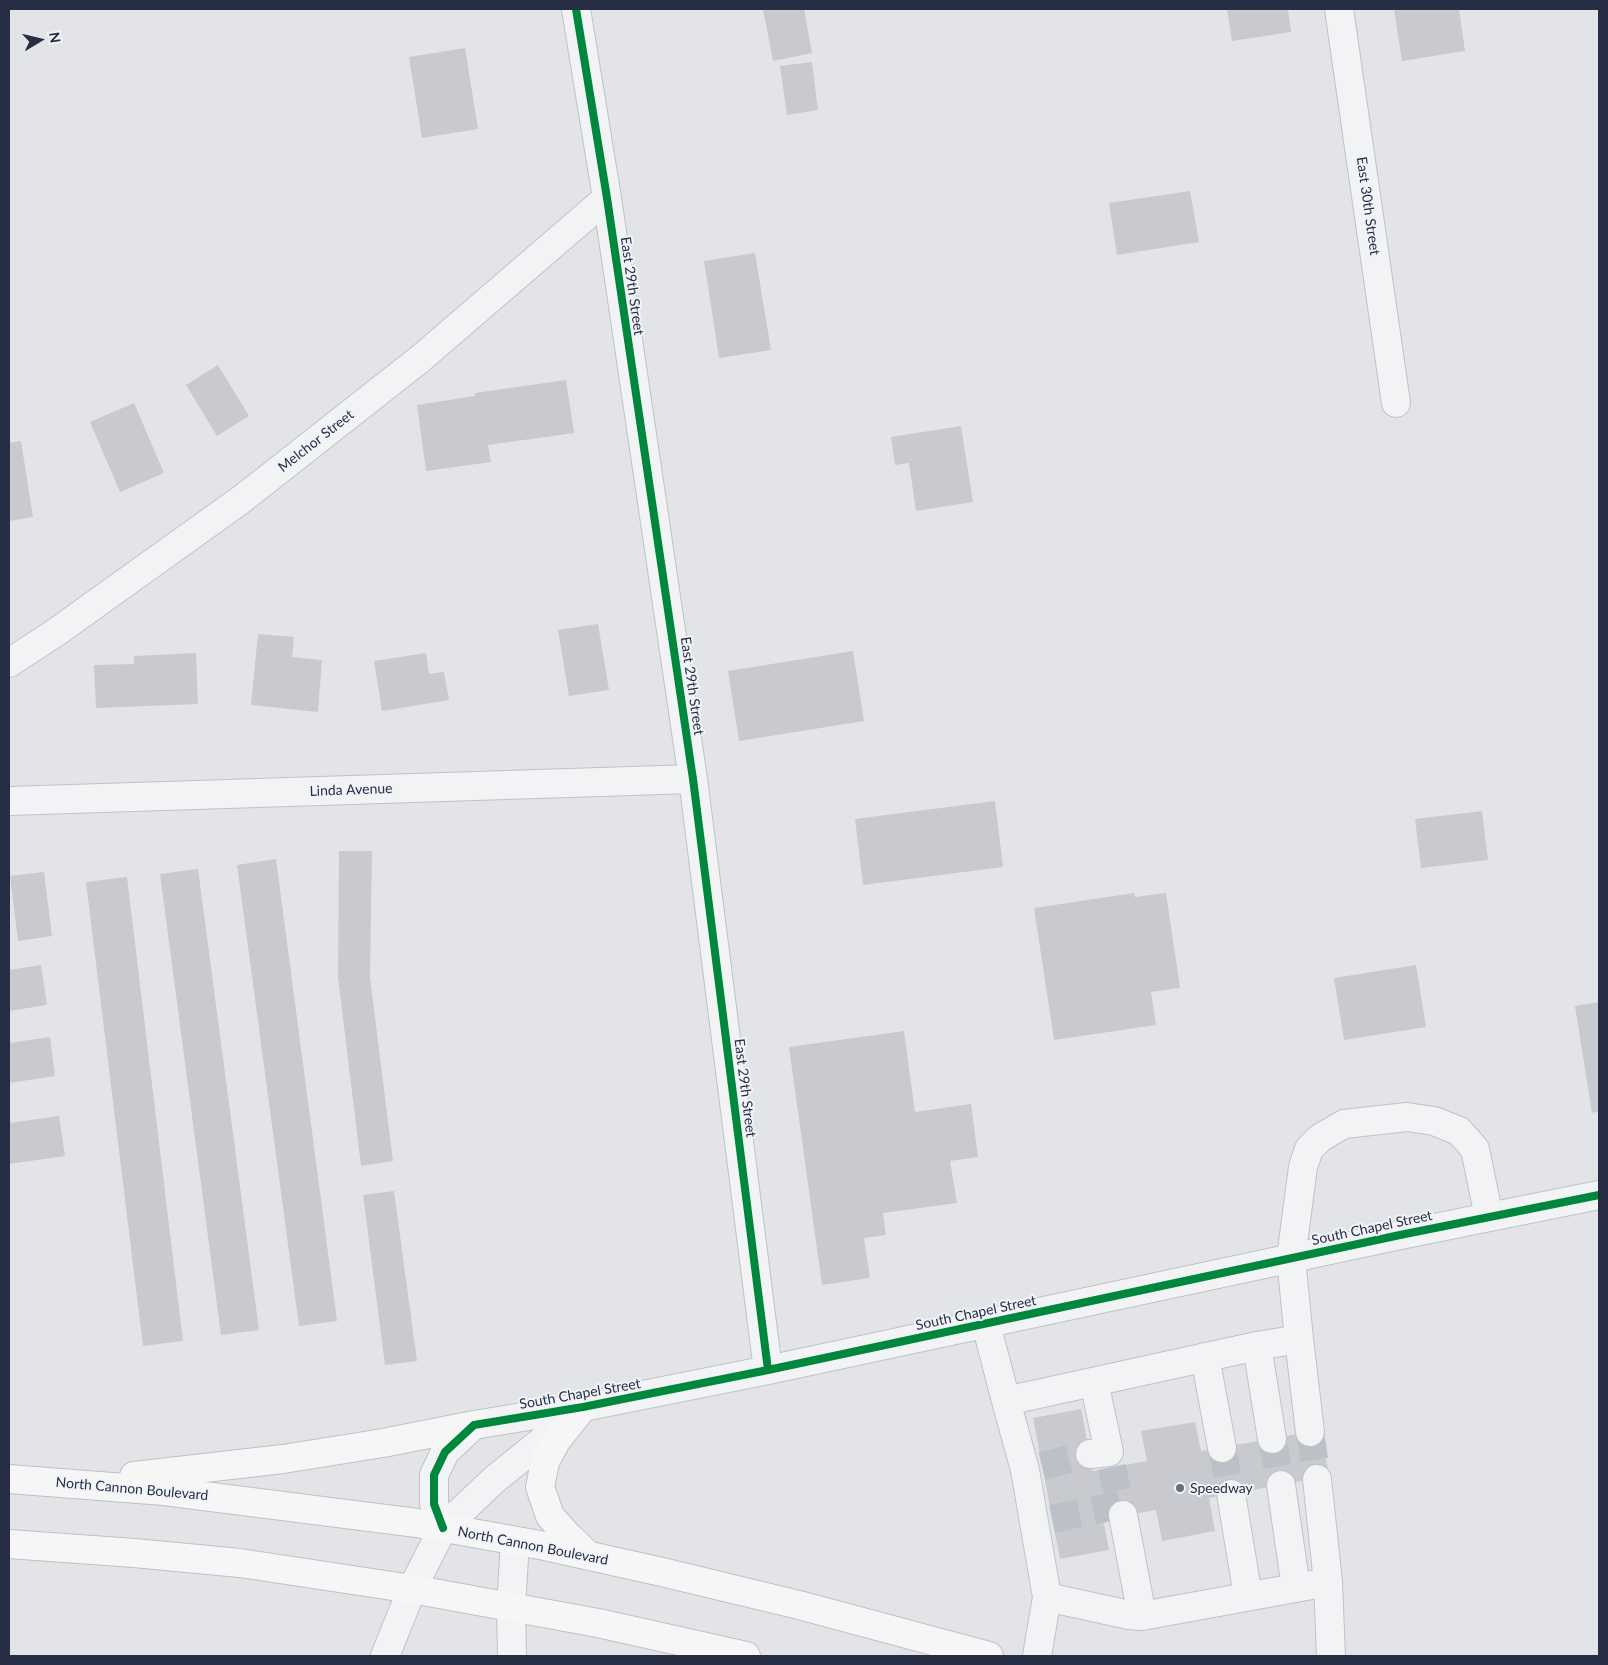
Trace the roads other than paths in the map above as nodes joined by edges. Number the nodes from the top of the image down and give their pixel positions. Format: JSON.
{"nodes":[{"id":1,"x":576,"y":9,"type":"edge"},
{"id":2,"x":1339,"y":9,"type":"edge"},
{"id":3,"x":607,"y":198,"type":"junction"},
{"id":4,"x":1396,"y":403,"type":"dead end"},
{"id":5,"x":9,"y":663,"type":"edge"},
{"id":6,"x":693,"y":779,"type":"junction"},
{"id":7,"x":9,"y":801,"type":"edge"},
{"id":8,"x":1599,"y":1195,"type":"edge"},
{"id":9,"x":1490,"y":1217,"type":"junction"},
{"id":10,"x":1291,"y":1258,"type":"junction"},
{"id":11,"x":986,"y":1324,"type":"junction"},
{"id":12,"x":1299,"y":1339,"type":"junction"},
{"id":13,"x":1257,"y":1346,"type":"junction"},
{"id":14,"x":1205,"y":1357,"type":"junction"},
{"id":15,"x":768,"y":1370,"type":"junction"},
{"id":16,"x":1094,"y":1382,"type":"junction"},
{"id":17,"x":1006,"y":1402,"type":"junction"},
{"id":18,"x":583,"y":1407,"type":"junction"},
{"id":19,"x":474,"y":1425,"type":"junction"},
{"id":20,"x":1310,"y":1432,"type":"tunnel mouth"},
{"id":21,"x":1272,"y":1439,"type":"tunnel mouth"},
{"id":22,"x":1222,"y":1448,"type":"tunnel mouth"},
{"id":23,"x":1104,"y":1458,"type":"tunnel mouth"},
{"id":24,"x":9,"y":1479,"type":"edge"},
{"id":25,"x":1317,"y":1479,"type":"tunnel mouth"},
{"id":26,"x":60,"y":1483,"type":"junction"},
{"id":27,"x":1281,"y":1485,"type":"tunnel mouth"},
{"id":28,"x":1231,"y":1494,"type":"tunnel mouth"},
{"id":29,"x":1123,"y":1515,"type":"dead end"},
{"id":30,"x":443,"y":1528,"type":"junction"},
{"id":31,"x":515,"y":1541,"type":"junction"},
{"id":32,"x":9,"y":1544,"type":"edge"},
{"id":33,"x":589,"y":1556,"type":"junction"},
{"id":34,"x":1328,"y":1582,"type":"junction"},
{"id":35,"x":1296,"y":1588,"type":"junction"},
{"id":36,"x":412,"y":1590,"type":"junction"},
{"id":37,"x":1248,"y":1596,"type":"junction"},
{"id":38,"x":1047,"y":1597,"type":"junction"},
{"id":39,"x":511,"y":1608,"type":"junction"},
{"id":40,"x":1142,"y":1616,"type":"junction"},
{"id":41,"x":716,"y":1653,"type":"edge"},
{"id":42,"x":386,"y":1656,"type":"edge"},
{"id":43,"x":512,"y":1656,"type":"edge"},
{"id":44,"x":746,"y":1656,"type":"edge"},
{"id":45,"x":989,"y":1656,"type":"edge"},
{"id":46,"x":1037,"y":1656,"type":"edge"},
{"id":47,"x":1331,"y":1656,"type":"edge"}],
"edges":[{"from":1,"to":3,"type":"street","name":"East 29th Street"},
{"from":2,"to":4,"type":"street","name":"East 30th Street"},
{"from":3,"to":5,"type":"street","name":"Melchor Street"},
{"from":3,"to":6,"type":"street","name":"East 29th Street"},
{"from":6,"to":7,"type":"street","name":"Linda Avenue"},
{"from":6,"to":15,"type":"street","name":"East 29th Street"},
{"from":8,"to":9,"type":"street","name":"South Chapel Street"},
{"from":9,"to":10,"type":"street","name":"South Chapel Street"},
{"from":9,"to":10,"type":"street"},
{"from":10,"to":11,"type":"street","name":"South Chapel Street"},
{"from":10,"to":12,"type":"street"},
{"from":11,"to":15,"type":"street","name":"South Chapel Street"},
{"from":11,"to":17,"type":"street"},
{"from":12,"to":13,"type":"street"},
{"from":12,"to":20,"type":"street"},
{"from":13,"to":14,"type":"street"},
{"from":13,"to":21,"type":"street"},
{"from":14,"to":16,"type":"street"},
{"from":14,"to":22,"type":"street"},
{"from":15,"to":18,"type":"street","name":"South Chapel Street"},
{"from":16,"to":17,"type":"street"},
{"from":16,"to":23,"type":"street"},
{"from":17,"to":38,"type":"street"},
{"from":18,"to":19,"type":"street","name":"South Chapel Street"},
{"from":18,"to":30,"type":"street","name":"South Chapel Street"},
{"from":18,"to":33,"type":"main road"},
{"from":19,"to":26,"type":"main road"},
{"from":19,"to":30,"type":"street"},
{"from":24,"to":26,"type":"main road","name":"North Cannon Boulevard"},
{"from":25,"to":34,"type":"street"},
{"from":26,"to":30,"type":"main road","name":"North Cannon Boulevard"},
{"from":27,"to":35,"type":"street"},
{"from":28,"to":37,"type":"street"},
{"from":29,"to":40,"type":"street"},
{"from":30,"to":31,"type":"main road","name":"North Cannon Boulevard"},
{"from":30,"to":36,"type":"street","name":"South Chapel Street"},
{"from":31,"to":33,"type":"main road","name":"North Cannon Boulevard"},
{"from":31,"to":39,"type":"street"},
{"from":32,"to":36,"type":"main road"},
{"from":33,"to":45,"type":"main road","name":"North Cannon Boulevard"},
{"from":34,"to":35,"type":"street"},
{"from":34,"to":47,"type":"street"},
{"from":35,"to":37,"type":"street"},
{"from":36,"to":39,"type":"main road"},
{"from":36,"to":42,"type":"street","name":"South Chapel Street"},
{"from":37,"to":40,"type":"street"},
{"from":38,"to":40,"type":"street"},
{"from":38,"to":46,"type":"street"},
{"from":39,"to":41,"type":"main road"},
{"from":39,"to":43,"type":"street"},
{"from":41,"to":44,"type":"main road"}]}
